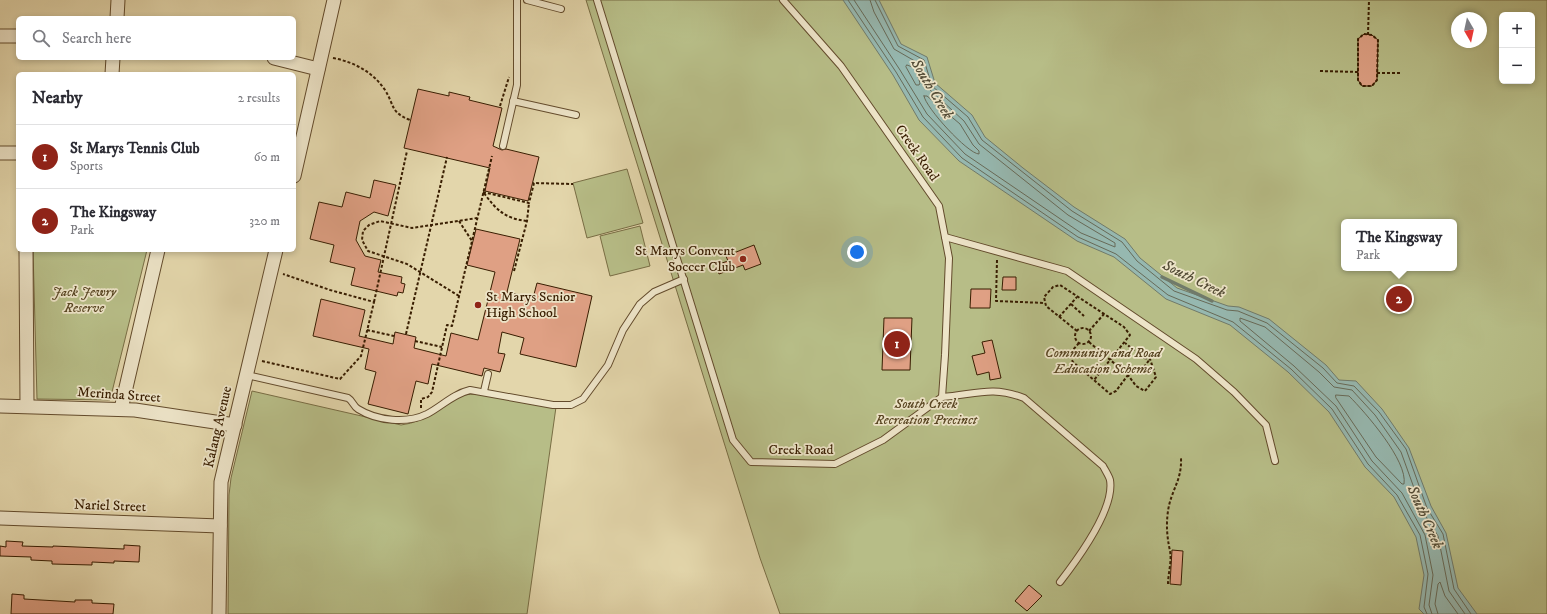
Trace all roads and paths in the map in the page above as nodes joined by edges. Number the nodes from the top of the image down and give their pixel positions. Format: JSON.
{"nodes":[{"id":1,"x":118,"y":0,"type":"edge"},
{"id":2,"x":334,"y":0,"type":"edge"},
{"id":3,"x":517,"y":0,"type":"edge"},
{"id":4,"x":527,"y":0,"type":"edge"},
{"id":5,"x":597,"y":0,"type":"edge"},
{"id":6,"x":783,"y":0,"type":"edge"},
{"id":7,"x":1369,"y":0,"type":"edge"},
{"id":8,"x":561,"y":9,"type":"dead end"},
{"id":9,"x":117,"y":16,"type":"edge"},
{"id":10,"x":1368,"y":35,"type":"junction"},
{"id":11,"x":0,"y":36,"type":"edge"},
{"id":12,"x":16,"y":36,"type":"edge"},
{"id":13,"x":113,"y":60,"type":"edge"},
{"id":14,"x":296,"y":60,"type":"edge"},
{"id":15,"x":320,"y":62,"type":"junction"},
{"id":16,"x":1320,"y":71,"type":"dead end"},
{"id":17,"x":112,"y":72,"type":"edge"},
{"id":18,"x":1358,"y":72,"type":"junction"},
{"id":19,"x":1377,"y":73,"type":"junction"},
{"id":20,"x":1402,"y":73,"type":"dead end"},
{"id":21,"x":514,"y":101,"type":"junction"},
{"id":22,"x":576,"y":115,"type":"dead end"},
{"id":23,"x":410,"y":120,"type":"dead end"},
{"id":24,"x":503,"y":146,"type":"dead end"},
{"id":25,"x":407,"y":151,"type":"dead end"},
{"id":26,"x":0,"y":153,"type":"edge"},
{"id":27,"x":16,"y":153,"type":"edge"},
{"id":28,"x":492,"y":156,"type":"dead end"},
{"id":29,"x":447,"y":157,"type":"dead end"},
{"id":30,"x":296,"y":167,"type":"edge"},
{"id":31,"x":573,"y":184,"type":"dead end"},
{"id":32,"x":484,"y":192,"type":"junction"},
{"id":33,"x":529,"y":203,"type":"junction"},
{"id":34,"x":477,"y":218,"type":"junction"},
{"id":35,"x":459,"y":221,"type":"junction"},
{"id":36,"x":527,"y":222,"type":"junction"},
{"id":37,"x":391,"y":223,"type":"junction"},
{"id":38,"x":430,"y":225,"type":"junction"},
{"id":39,"x":945,"y":237,"type":"junction"},
{"id":40,"x":472,"y":241,"type":"junction"},
{"id":41,"x":997,"y":251,"type":"junction"},
{"id":42,"x":26,"y":252,"type":"edge"},
{"id":43,"x":158,"y":252,"type":"edge"},
{"id":44,"x":276,"y":252,"type":"edge"},
{"id":45,"x":384,"y":256,"type":"junction"},
{"id":46,"x":420,"y":271,"type":"junction"},
{"id":47,"x":514,"y":271,"type":"dead end"},
{"id":48,"x":278,"y":273,"type":"dead end"},
{"id":49,"x":684,"y":279,"type":"junction"},
{"id":50,"x":459,"y":296,"type":"junction"},
{"id":51,"x":1077,"y":297,"type":"junction"},
{"id":52,"x":374,"y":302,"type":"junction"},
{"id":53,"x":1044,"y":302,"type":"junction"},
{"id":54,"x":1071,"y":304,"type":"junction"},
{"id":55,"x":1104,"y":314,"type":"junction"},
{"id":56,"x":1084,"y":316,"type":"dead end"},
{"id":57,"x":1059,"y":317,"type":"junction"},
{"id":58,"x":367,"y":330,"type":"junction"},
{"id":59,"x":1077,"y":331,"type":"junction"},
{"id":60,"x":1089,"y":331,"type":"junction"},
{"id":61,"x":406,"y":334,"type":"dead end"},
{"id":62,"x":394,"y":336,"type":"dead end"},
{"id":63,"x":415,"y":341,"type":"dead end"},
{"id":64,"x":1090,"y":342,"type":"junction"},
{"id":65,"x":1079,"y":343,"type":"junction"},
{"id":66,"x":1125,"y":343,"type":"junction"},
{"id":67,"x":442,"y":347,"type":"junction"},
{"id":68,"x":1150,"y":359,"type":"junction"},
{"id":69,"x":258,"y":360,"type":"dead end"},
{"id":70,"x":1110,"y":360,"type":"junction"},
{"id":71,"x":1141,"y":371,"type":"dead end"},
{"id":72,"x":488,"y":374,"type":"dead end"},
{"id":73,"x":247,"y":375,"type":"junction"},
{"id":74,"x":1128,"y":375,"type":"junction"},
{"id":75,"x":1094,"y":380,"type":"junction"},
{"id":76,"x":484,"y":391,"type":"junction"},
{"id":77,"x":942,"y":397,"type":"junction"},
{"id":78,"x":27,"y":405,"type":"junction"},
{"id":79,"x":0,"y":406,"type":"edge"},
{"id":80,"x":120,"y":409,"type":"junction"},
{"id":81,"x":424,"y":415,"type":"junction"},
{"id":82,"x":235,"y":425,"type":"junction"},
{"id":83,"x":1181,"y":458,"type":"dead end"},
{"id":84,"x":1275,"y":461,"type":"dead end"},
{"id":85,"x":0,"y":518,"type":"edge"},
{"id":86,"x":220,"y":526,"type":"junction"},
{"id":87,"x":1060,"y":582,"type":"dead end"},
{"id":88,"x":1168,"y":584,"type":"dead end"},
{"id":89,"x":219,"y":614,"type":"edge"}],
"edges":[{"from":1,"to":9,"type":"street"},
{"from":2,"to":15,"type":"street"},
{"from":3,"to":21,"type":"lane"},
{"from":4,"to":8,"type":"lane"},
{"from":5,"to":49,"type":"lane","name":"Creek Road"},
{"from":6,"to":39,"type":"lane","name":"Creek Road"},
{"from":7,"to":10,"type":"path"},
{"from":10,"to":18,"type":"path"},
{"from":10,"to":19,"type":"path"},
{"from":11,"to":12,"type":"street"},
{"from":13,"to":17,"type":"street"},
{"from":14,"to":15,"type":"street"},
{"from":15,"to":23,"type":"path"},
{"from":15,"to":30,"type":"street"},
{"from":16,"to":18,"type":"path"},
{"from":18,"to":19,"type":"path"},
{"from":19,"to":20,"type":"path"},
{"from":21,"to":22,"type":"lane"},
{"from":21,"to":24,"type":"lane"},
{"from":25,"to":37,"type":"path"},
{"from":26,"to":27,"type":"street"},
{"from":28,"to":32,"type":"path"},
{"from":29,"to":38,"type":"path"},
{"from":31,"to":33,"type":"path"},
{"from":32,"to":33,"type":"path"},
{"from":32,"to":34,"type":"path"},
{"from":32,"to":36,"type":"path"},
{"from":33,"to":36,"type":"path"},
{"from":34,"to":35,"type":"path"},
{"from":34,"to":40,"type":"path"},
{"from":35,"to":38,"type":"path"},
{"from":35,"to":40,"type":"path"},
{"from":36,"to":47,"type":"path"},
{"from":37,"to":38,"type":"path"},
{"from":37,"to":45,"type":"path"},
{"from":37,"to":45,"type":"path"},
{"from":38,"to":46,"type":"path"},
{"from":39,"to":41,"type":"lane"},
{"from":39,"to":77,"type":"lane","name":"Creek Road"},
{"from":40,"to":50,"type":"path"},
{"from":41,"to":53,"type":"path"},
{"from":41,"to":84,"type":"lane"},
{"from":42,"to":78,"type":"street"},
{"from":43,"to":80,"type":"street"},
{"from":44,"to":73,"type":"street","name":"Kalang Avenue"},
{"from":45,"to":46,"type":"path"},
{"from":45,"to":52,"type":"path"},
{"from":46,"to":50,"type":"path"},
{"from":46,"to":61,"type":"path"},
{"from":48,"to":52,"type":"path"},
{"from":49,"to":76,"type":"lane"},
{"from":49,"to":77,"type":"lane","name":"Creek Road"},
{"from":50,"to":67,"type":"path"},
{"from":51,"to":53,"type":"path"},
{"from":51,"to":54,"type":"path"},
{"from":51,"to":55,"type":"path"},
{"from":52,"to":58,"type":"path"},
{"from":53,"to":57,"type":"path"},
{"from":54,"to":56,"type":"path"},
{"from":54,"to":57,"type":"path"},
{"from":55,"to":60,"type":"path"},
{"from":55,"to":66,"type":"path"},
{"from":57,"to":59,"type":"path"},
{"from":58,"to":62,"type":"path"},
{"from":58,"to":69,"type":"path"},
{"from":59,"to":60,"type":"path"},
{"from":59,"to":65,"type":"path"},
{"from":60,"to":64,"type":"path"},
{"from":63,"to":67,"type":"path"},
{"from":64,"to":65,"type":"path"},
{"from":64,"to":70,"type":"path"},
{"from":65,"to":75,"type":"path"},
{"from":66,"to":68,"type":"path"},
{"from":66,"to":70,"type":"path"},
{"from":67,"to":81,"type":"path"},
{"from":68,"to":71,"type":"path"},
{"from":68,"to":74,"type":"path"},
{"from":70,"to":74,"type":"path"},
{"from":70,"to":75,"type":"path"},
{"from":72,"to":76,"type":"lane"},
{"from":73,"to":81,"type":"lane"},
{"from":73,"to":82,"type":"street","name":"Kalang Avenue"},
{"from":74,"to":75,"type":"path"},
{"from":76,"to":81,"type":"lane"},
{"from":77,"to":87,"type":"lane"},
{"from":78,"to":79,"type":"street","name":"Merinda Street"},
{"from":78,"to":80,"type":"street","name":"Merinda Street"},
{"from":80,"to":82,"type":"street","name":"Merinda Street"},
{"from":82,"to":86,"type":"street","name":"Kalang Avenue"},
{"from":83,"to":88,"type":"path"},
{"from":85,"to":86,"type":"street","name":"Nariel Street"},
{"from":86,"to":89,"type":"street","name":"Kalang Avenue"}]}
